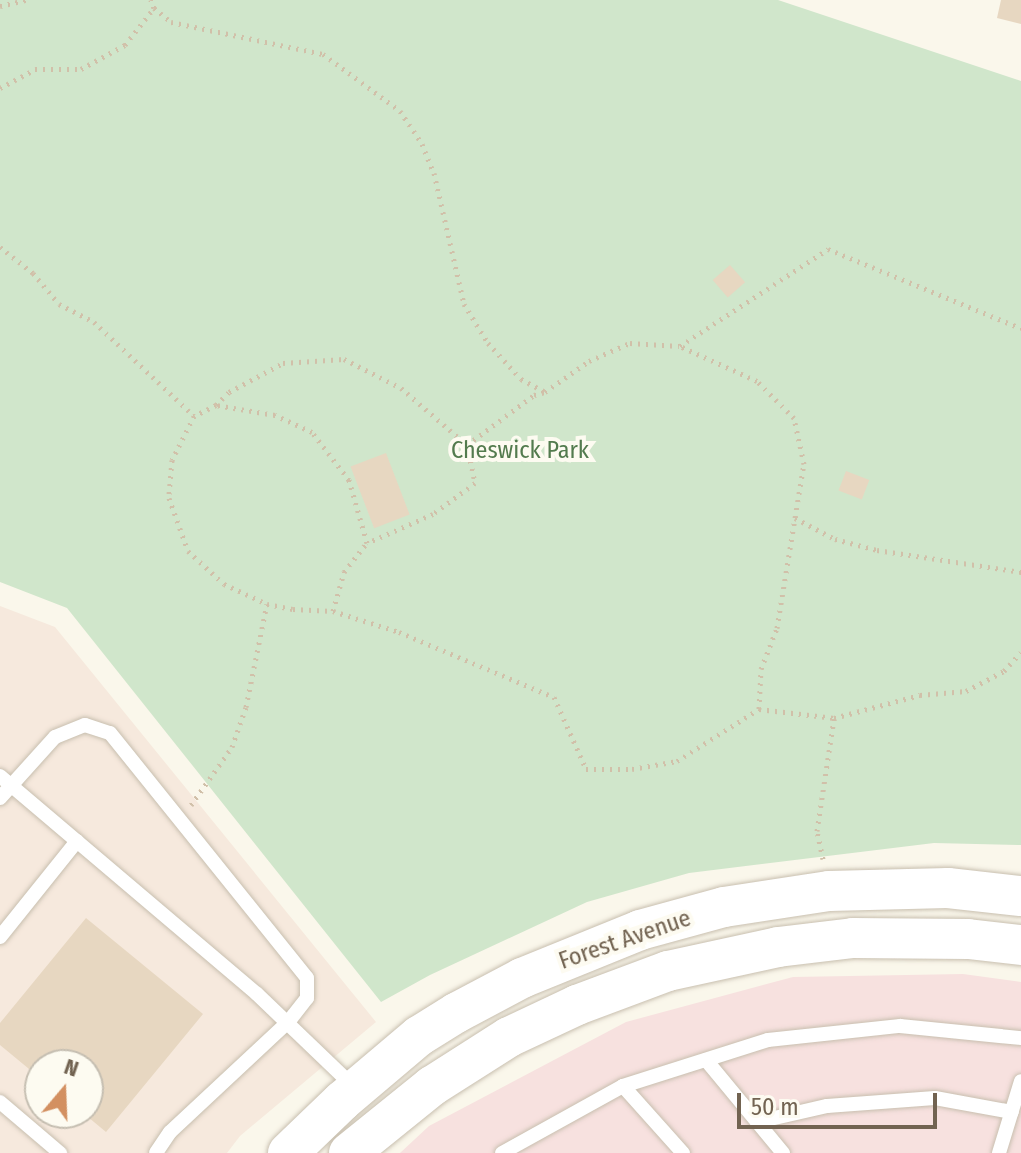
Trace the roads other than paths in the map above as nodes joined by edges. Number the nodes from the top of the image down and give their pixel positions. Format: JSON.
{"nodes":[{"id":1,"x":5,"y":780,"type":"edge"},
{"id":2,"x":0,"y":798,"type":"edge"},
{"id":3,"x":77,"y":841,"type":"junction"},
{"id":4,"x":1021,"y":896,"type":"edge"},
{"id":5,"x":0,"y":937,"type":"edge"},
{"id":6,"x":1021,"y":945,"type":"edge"},
{"id":7,"x":497,"y":1017,"type":"junction"},
{"id":8,"x":288,"y":1022,"type":"junction"},
{"id":9,"x":1021,"y":1038,"type":"edge"},
{"id":10,"x":706,"y":1060,"type":"junction"},
{"id":11,"x":1021,"y":1081,"type":"edge"},
{"id":12,"x":623,"y":1086,"type":"junction"},
{"id":13,"x":357,"y":1089,"type":"junction"},
{"id":14,"x":0,"y":1102,"type":"edge"},
{"id":15,"x":1012,"y":1112,"type":"junction"},
{"id":16,"x":757,"y":1122,"type":"junction"},
{"id":17,"x":60,"y":1153,"type":"edge"},
{"id":18,"x":156,"y":1153,"type":"edge"},
{"id":19,"x":288,"y":1153,"type":"edge"},
{"id":20,"x":349,"y":1153,"type":"edge"},
{"id":21,"x":502,"y":1153,"type":"edge"},
{"id":22,"x":683,"y":1153,"type":"edge"},
{"id":23,"x":783,"y":1153,"type":"edge"},
{"id":24,"x":999,"y":1153,"type":"edge"}],
"edges":[{"from":1,"to":2,"type":"lane"},
{"from":1,"to":3,"type":"lane"},
{"from":1,"to":8,"type":"lane"},
{"from":3,"to":5,"type":"lane"},
{"from":3,"to":8,"type":"lane"},
{"from":4,"to":7,"type":"main road","name":"Forest Avenue"},
{"from":6,"to":7,"type":"main road","name":"Forest Avenue"},
{"from":7,"to":13,"type":"main road","name":"Forest Avenue"},
{"from":7,"to":20,"type":"main road","name":"Forest Avenue"},
{"from":8,"to":13,"type":"lane"},
{"from":8,"to":18,"type":"lane"},
{"from":9,"to":10,"type":"lane"},
{"from":10,"to":12,"type":"lane"},
{"from":10,"to":16,"type":"lane"},
{"from":11,"to":15,"type":"lane"},
{"from":12,"to":21,"type":"lane"},
{"from":12,"to":22,"type":"lane"},
{"from":13,"to":19,"type":"main road","name":"Forest Avenue"},
{"from":14,"to":17,"type":"lane"},
{"from":15,"to":16,"type":"lane"},
{"from":15,"to":24,"type":"lane"},
{"from":16,"to":23,"type":"lane"}]}
